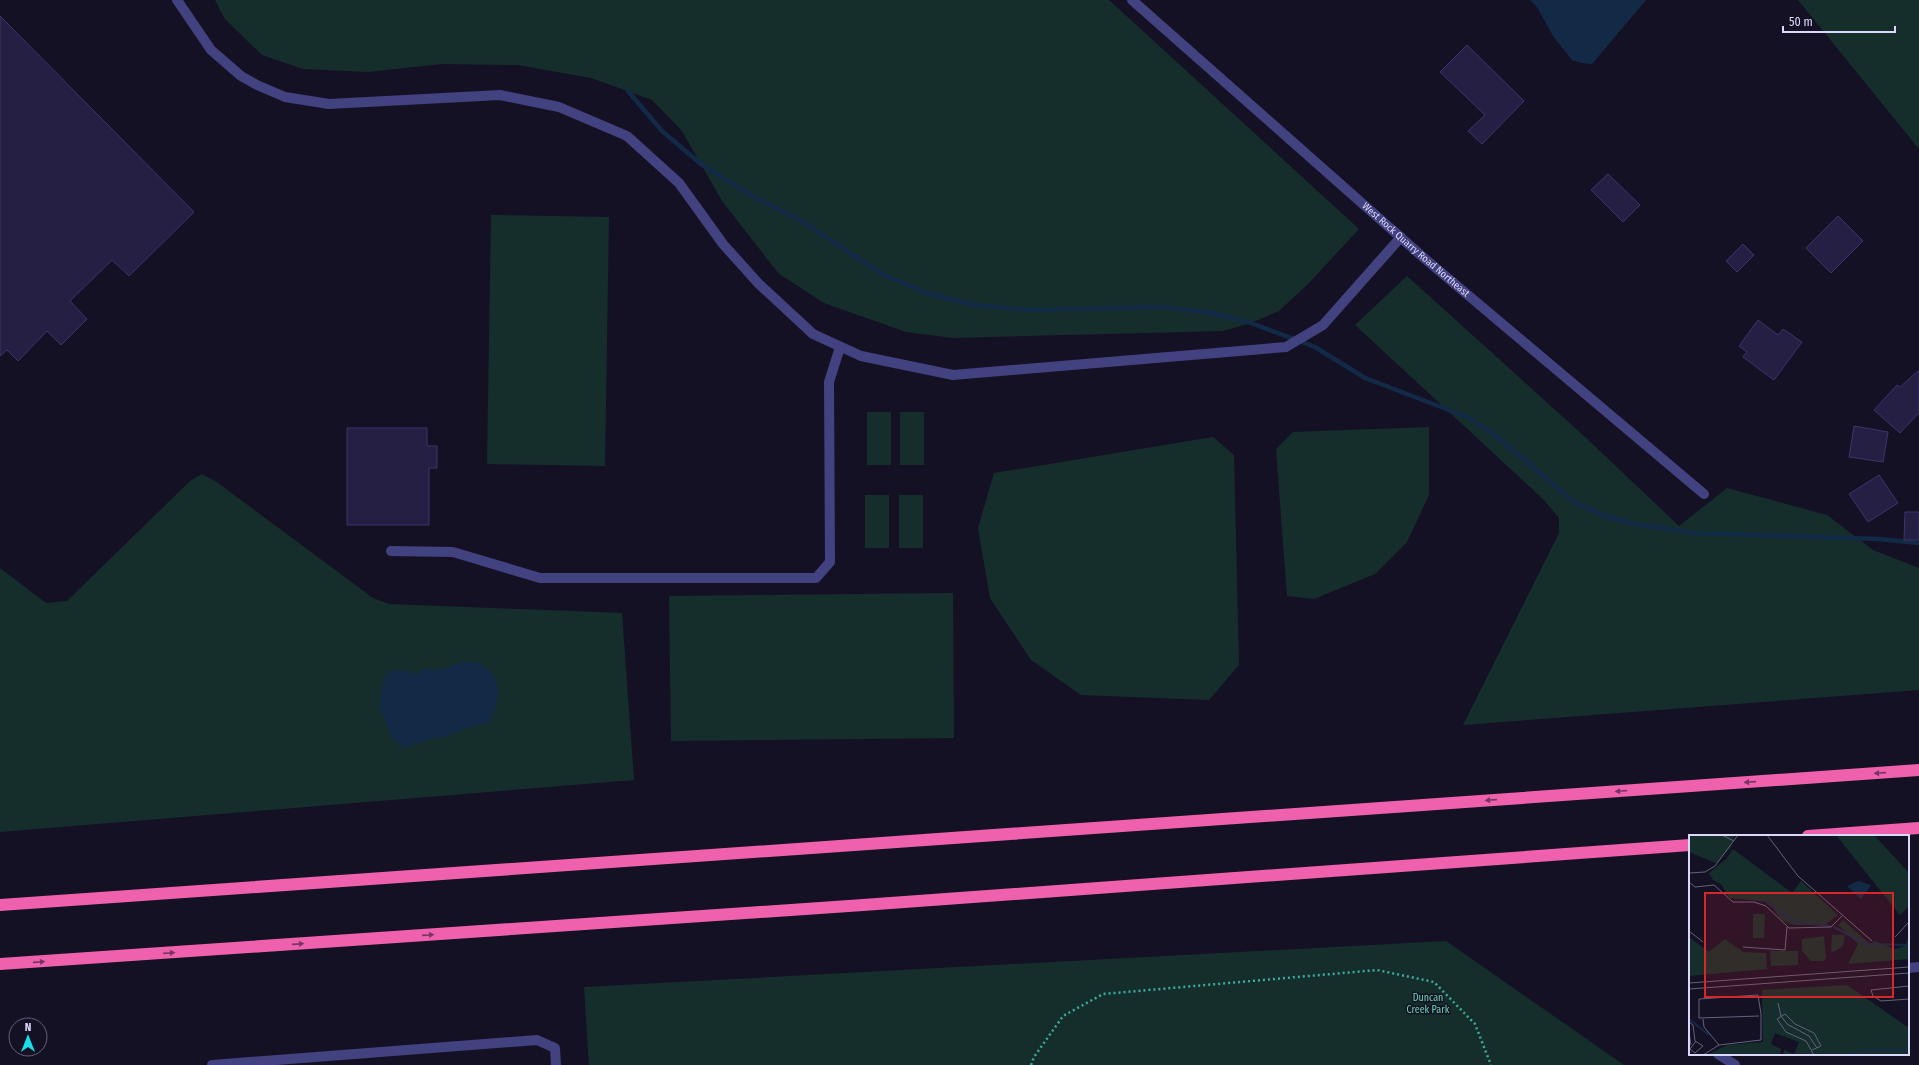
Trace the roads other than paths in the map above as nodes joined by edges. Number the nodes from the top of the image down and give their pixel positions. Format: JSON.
{"nodes":[{"id":1,"x":177,"y":0,"type":"edge"},
{"id":2,"x":1132,"y":0,"type":"edge"},
{"id":3,"x":1401,"y":238,"type":"junction"},
{"id":4,"x":840,"y":346,"type":"junction"},
{"id":5,"x":1704,"y":494,"type":"dead end"},
{"id":6,"x":391,"y":551,"type":"dead end"},
{"id":7,"x":1919,"y":770,"type":"edge"},
{"id":8,"x":1919,"y":828,"type":"edge"},
{"id":9,"x":1822,"y":835,"type":"edge"},
{"id":10,"x":1689,"y":845,"type":"edge"},
{"id":11,"x":0,"y":905,"type":"edge"},
{"id":12,"x":0,"y":964,"type":"edge"},
{"id":13,"x":1919,"y":967,"type":"edge"},
{"id":14,"x":1909,"y":968,"type":"edge"},
{"id":15,"x":1720,"y":1055,"type":"edge"},
{"id":16,"x":212,"y":1065,"type":"edge"},
{"id":17,"x":556,"y":1065,"type":"edge"},
{"id":18,"x":1735,"y":1065,"type":"edge"}],
"edges":[{"from":1,"to":4,"type":"street"},
{"from":2,"to":3,"type":"street","name":"West Rock Quarry Road Northeast"},
{"from":3,"to":4,"type":"street"},
{"from":3,"to":5,"type":"street","name":"West Rock Quarry Road Northeast"},
{"from":4,"to":6,"type":"street"},
{"from":7,"to":11,"type":"highway","one_way":true},
{"from":8,"to":9,"type":"highway"},
{"from":12,"to":10,"type":"highway","one_way":true},
{"from":13,"to":14,"type":"street"},
{"from":15,"to":18,"type":"street"},
{"from":16,"to":17,"type":"street"}]}
